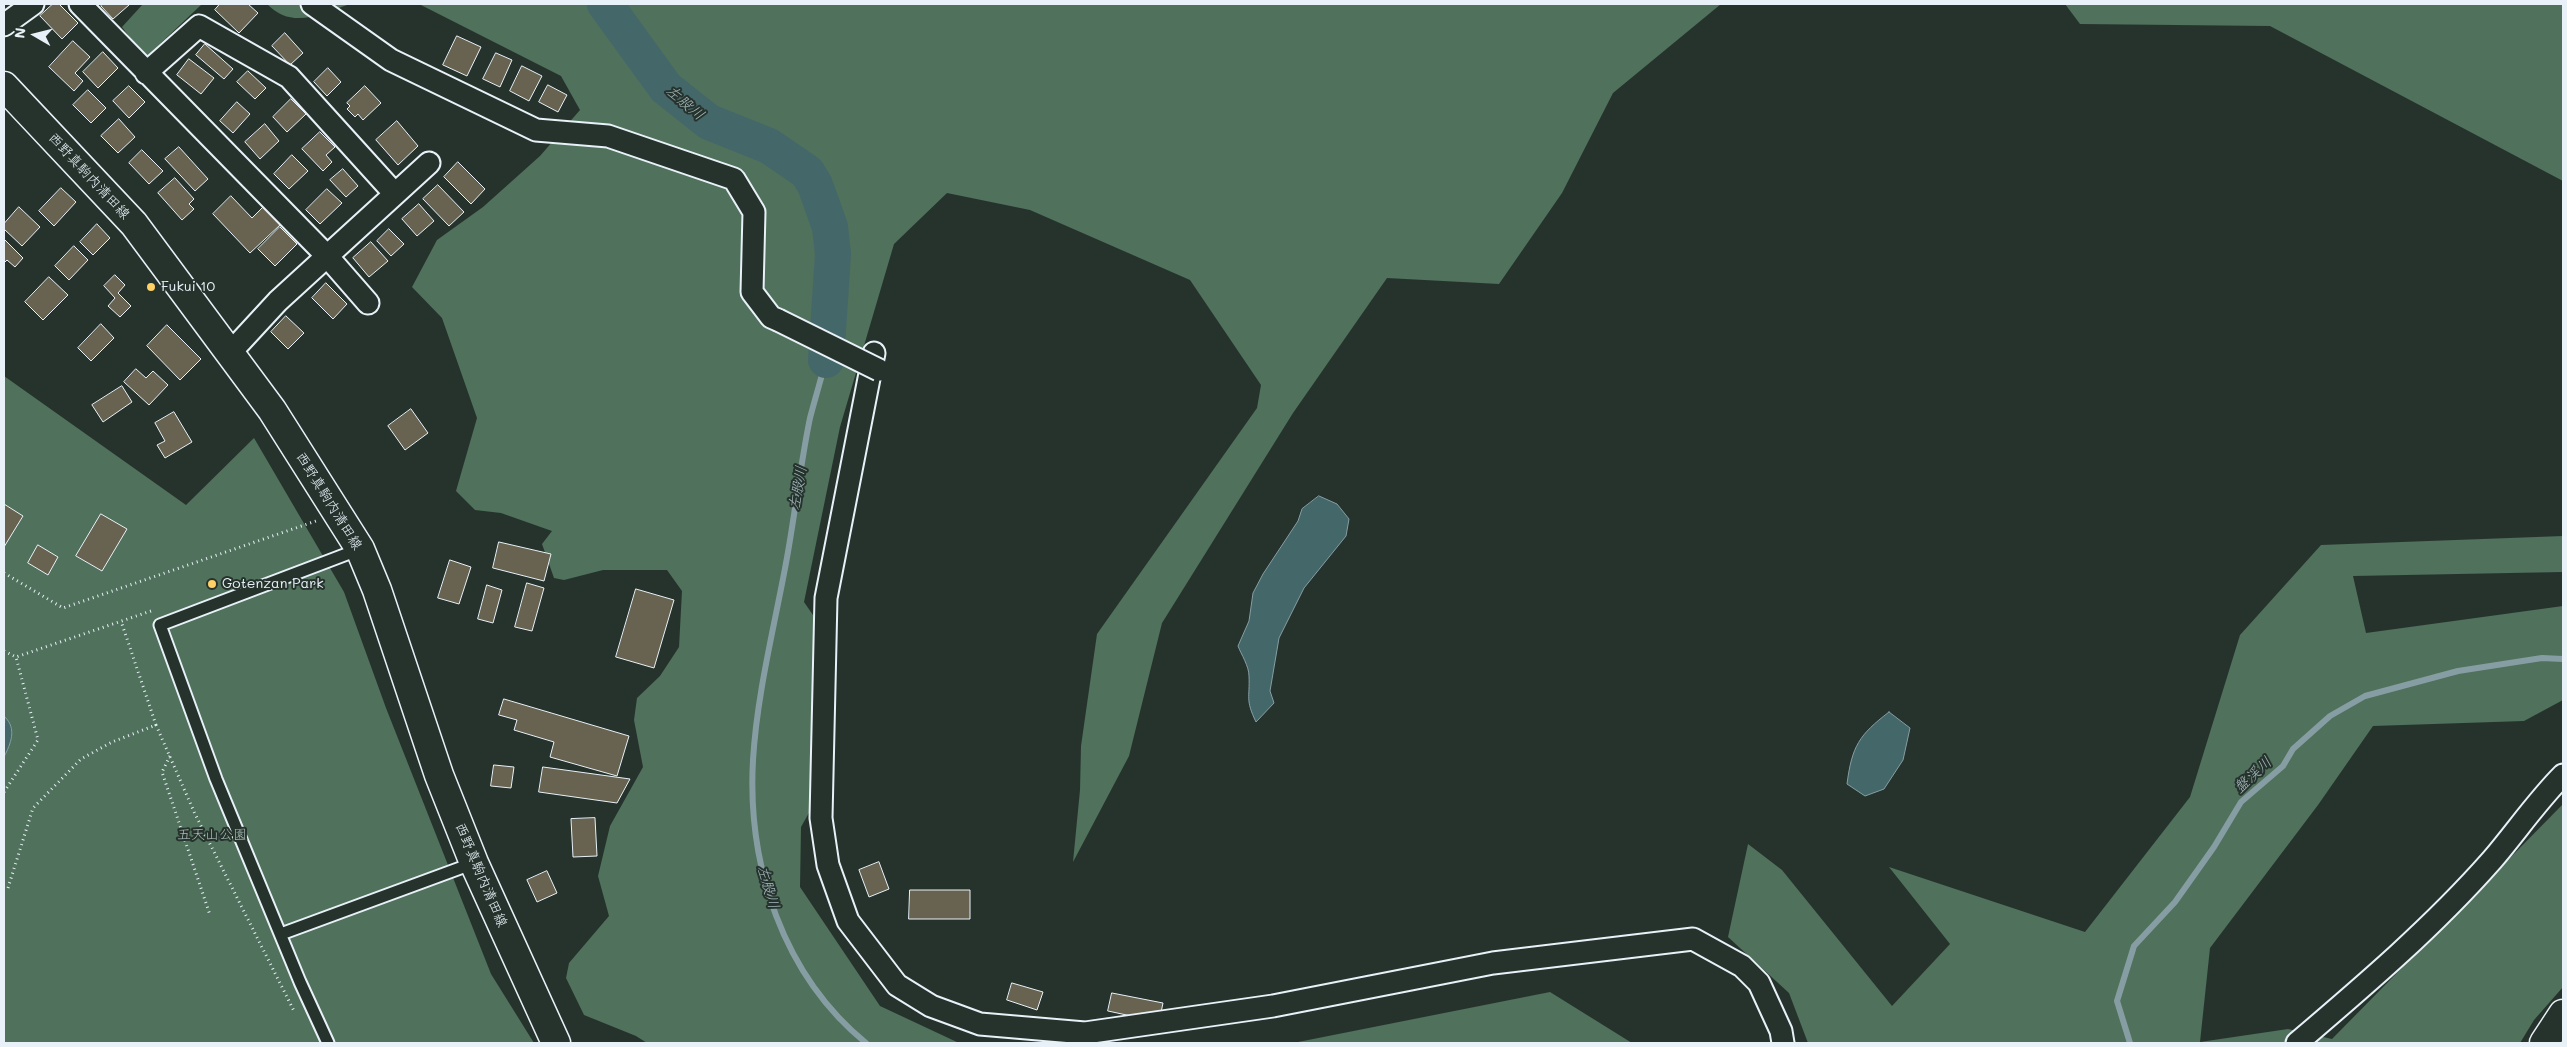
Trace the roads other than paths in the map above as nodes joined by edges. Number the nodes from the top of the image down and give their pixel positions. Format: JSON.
{"nodes":[{"id":1,"x":33,"y":4,"type":"edge"},
{"id":2,"x":80,"y":4,"type":"edge"},
{"id":3,"x":312,"y":4,"type":"edge"},
{"id":4,"x":4,"y":25,"type":"edge"},
{"id":5,"x":146,"y":74,"type":"junction"},
{"id":6,"x":4,"y":86,"type":"edge"},
{"id":7,"x":429,"y":163,"type":"dead end"},
{"id":8,"x":395,"y":194,"type":"junction"},
{"id":9,"x":327,"y":256,"type":"junction"},
{"id":10,"x":368,"y":303,"type":"dead end"},
{"id":11,"x":230,"y":353,"type":"junction"},
{"id":12,"x":360,"y":548,"type":"junction"},
{"id":13,"x":2563,"y":776,"type":"edge"},
{"id":14,"x":474,"y":863,"type":"junction"},
{"id":15,"x":281,"y":934,"type":"junction"},
{"id":16,"x":2563,"y":1014,"type":"edge"},
{"id":17,"x":328,"y":1043,"type":"edge"},
{"id":18,"x":556,"y":1043,"type":"edge"},
{"id":19,"x":1784,"y":1043,"type":"edge"},
{"id":20,"x":2297,"y":1043,"type":"edge"},
{"id":21,"x":2544,"y":1043,"type":"edge"}],
"edges":[{"from":1,"to":4,"type":"street"},
{"from":2,"to":5,"type":"street"},
{"from":3,"to":19,"type":"street","bridge":true},
{"from":5,"to":8,"type":"street"},
{"from":5,"to":9,"type":"street"},
{"from":6,"to":11,"type":"main road","name":"西野真駒内清田線"},
{"from":7,"to":8,"type":"street"},
{"from":8,"to":9,"type":"street"},
{"from":9,"to":10,"type":"street"},
{"from":9,"to":11,"type":"street"},
{"from":11,"to":12,"type":"main road","name":"西野真駒内清田線"},
{"from":12,"to":14,"type":"main road","name":"西野真駒内清田線"},
{"from":12,"to":15,"type":"lane"},
{"from":13,"to":20,"type":"street"},
{"from":14,"to":15,"type":"lane"},
{"from":14,"to":18,"type":"main road","name":"西野真駒内清田線"},
{"from":15,"to":17,"type":"lane"},
{"from":16,"to":21,"type":"main road"}]}
